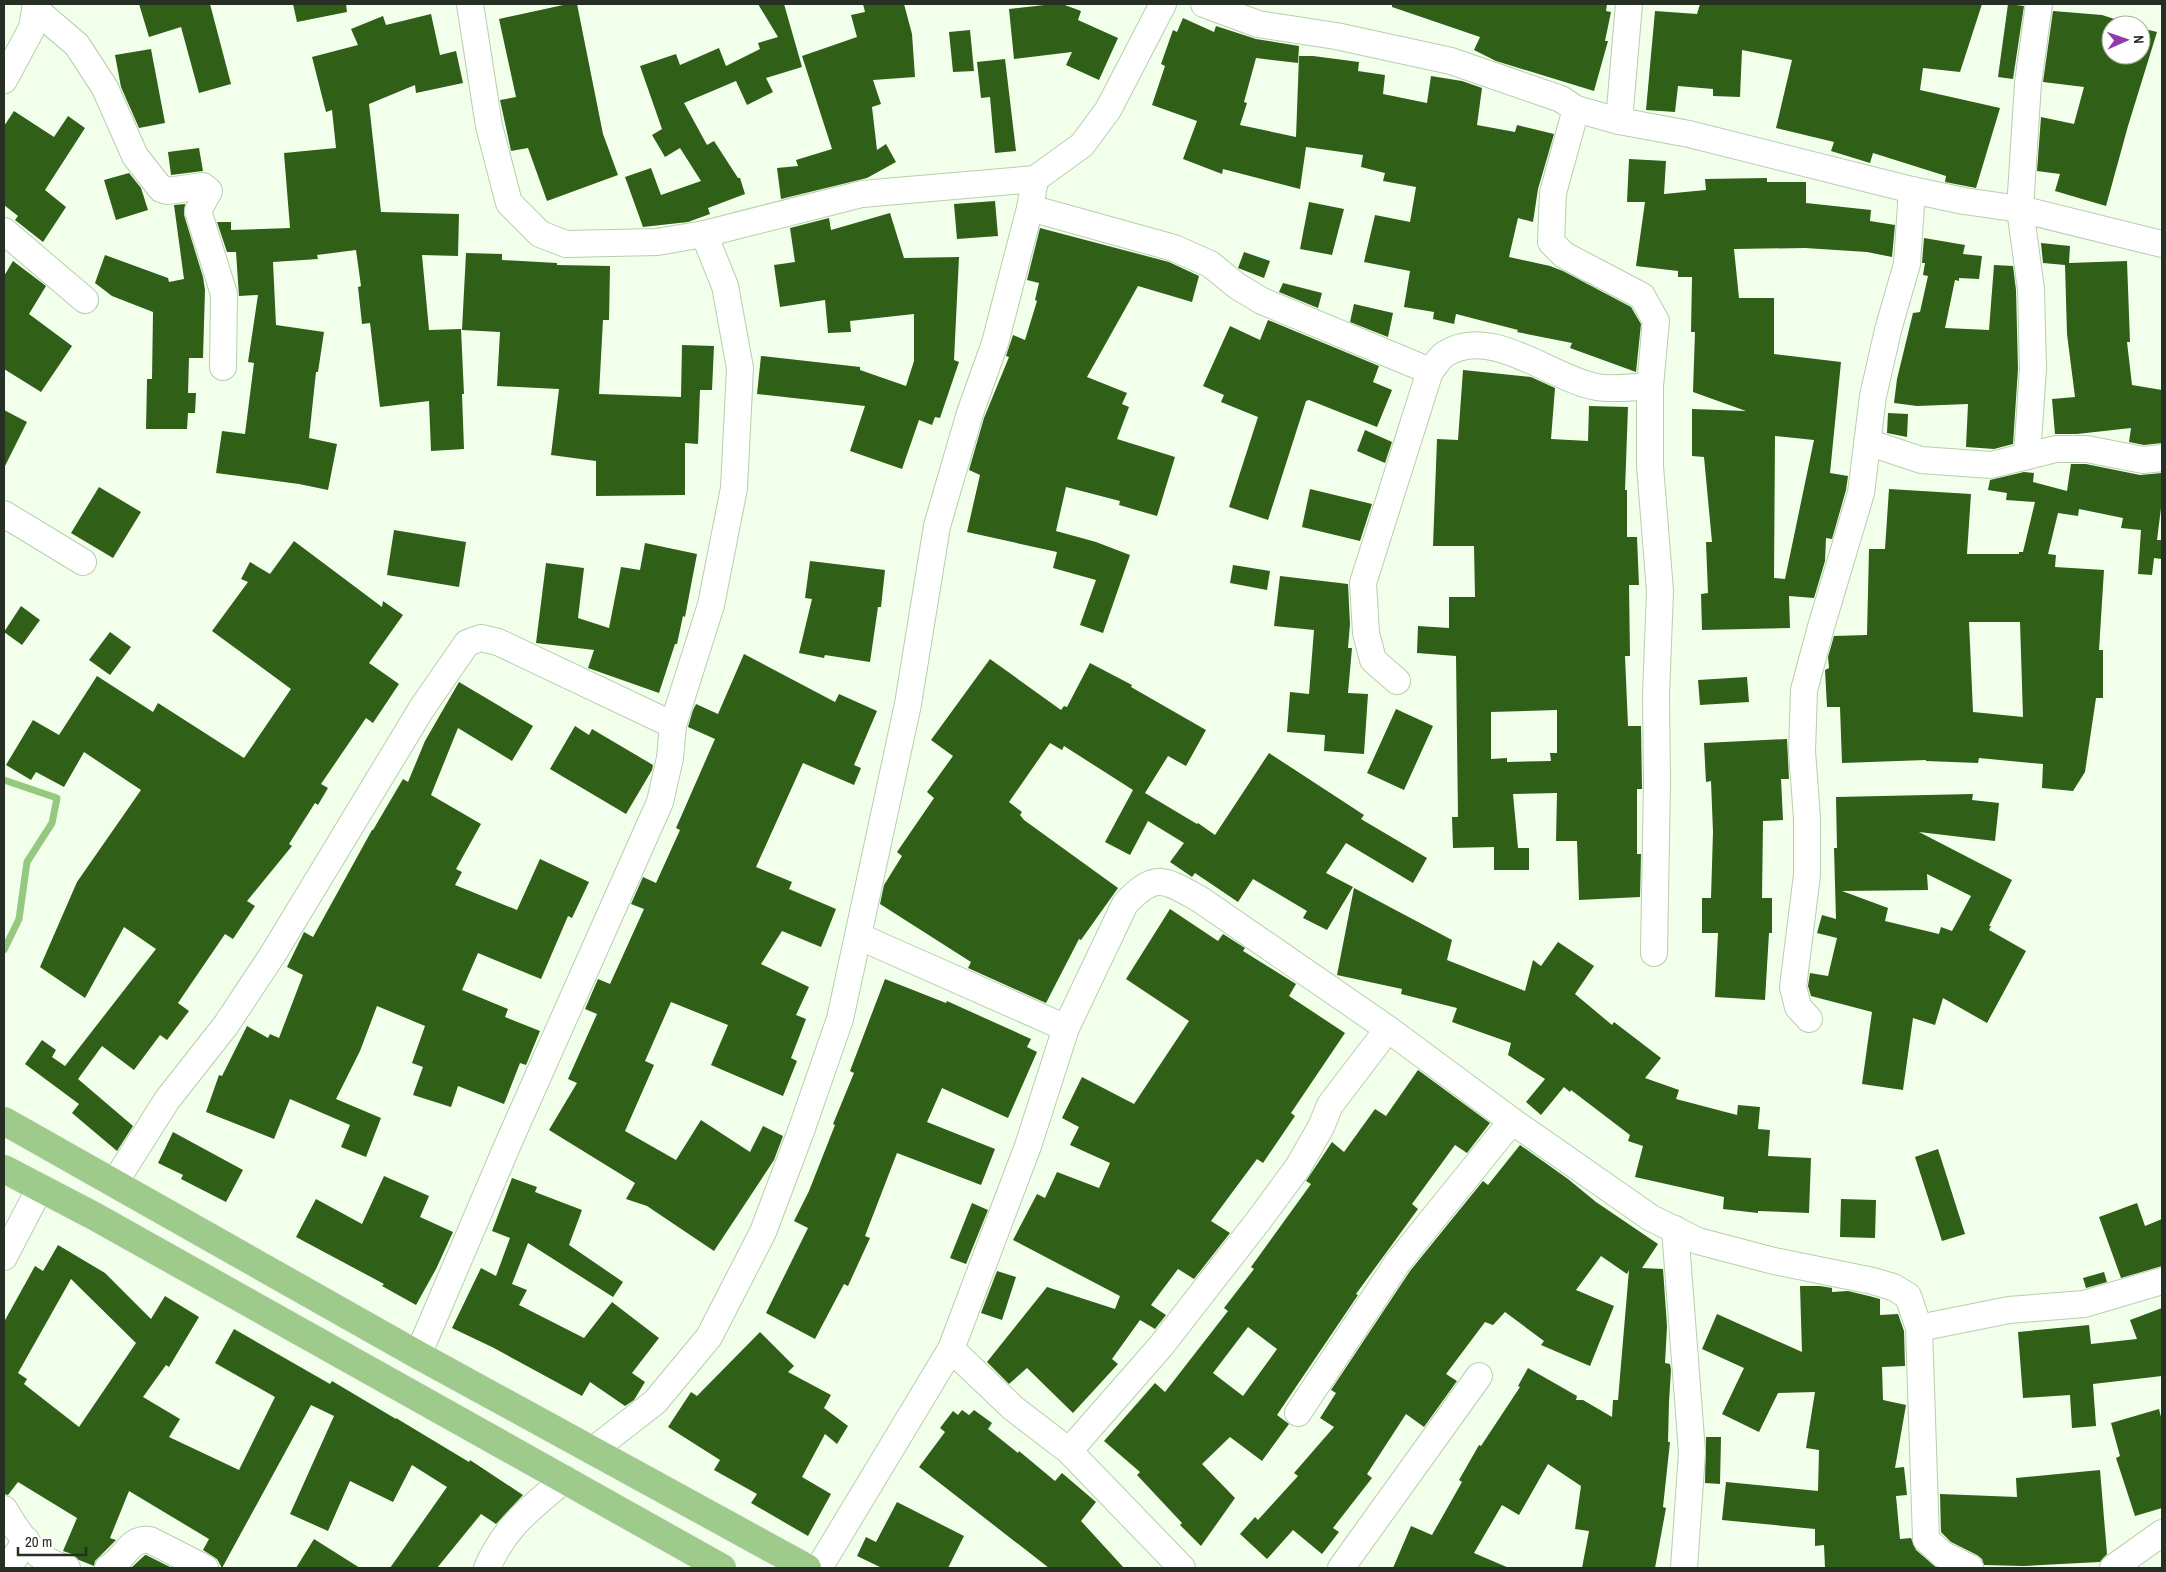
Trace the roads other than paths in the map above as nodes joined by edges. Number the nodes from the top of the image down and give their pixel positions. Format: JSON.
{"nodes":[{"id":1,"x":470,"y":4,"type":"edge"},
{"id":2,"x":1163,"y":4,"type":"edge"},
{"id":3,"x":1204,"y":4,"type":"edge"},
{"id":4,"x":1629,"y":4,"type":"edge"},
{"id":5,"x":2039,"y":4,"type":"edge"},
{"id":6,"x":36,"y":6,"type":"edge"},
{"id":7,"x":4,"y":80,"type":"edge"},
{"id":8,"x":1576,"y":109,"type":"junction"},
{"id":9,"x":1619,"y":121,"type":"junction"},
{"id":10,"x":1035,"y":179,"type":"junction"},
{"id":11,"x":1912,"y":190,"type":"junction"},
{"id":12,"x":1030,"y":208,"type":"junction"},
{"id":13,"x":2020,"y":209,"type":"junction"},
{"id":14,"x":4,"y":231,"type":"edge"},
{"id":15,"x":704,"y":234,"type":"junction"},
{"id":16,"x":2162,"y":244,"type":"edge"},
{"id":17,"x":85,"y":300,"type":"dead end"},
{"id":18,"x":223,"y":367,"type":"dead end"},
{"id":19,"x":1430,"y":371,"type":"junction"},
{"id":20,"x":1650,"y":386,"type":"junction"},
{"id":21,"x":1867,"y":442,"type":"junction"},
{"id":22,"x":2027,"y":456,"type":"junction"},
{"id":23,"x":2162,"y":458,"type":"edge"},
{"id":24,"x":4,"y":514,"type":"edge"},
{"id":25,"x":83,"y":562,"type":"dead end"},
{"id":26,"x":1397,"y":681,"type":"dead end"},
{"id":27,"x":673,"y":724,"type":"junction"},
{"id":28,"x":858,"y":936,"type":"junction"},
{"id":29,"x":1654,"y":953,"type":"dead end"},
{"id":30,"x":1809,"y":1019,"type":"dead end"},
{"id":31,"x":1066,"y":1028,"type":"junction"},
{"id":32,"x":1388,"y":1029,"type":"junction"},
{"id":33,"x":4,"y":1121,"type":"edge"},
{"id":34,"x":1512,"y":1121,"type":"junction"},
{"id":35,"x":4,"y":1169,"type":"edge"},
{"id":36,"x":115,"y":1182,"type":"junction"},
{"id":37,"x":40,"y":1188,"type":"junction"},
{"id":38,"x":1675,"y":1229,"type":"junction"},
{"id":39,"x":4,"y":1258,"type":"edge"},
{"id":40,"x":2162,"y":1281,"type":"edge"},
{"id":41,"x":1919,"y":1328,"type":"junction"},
{"id":42,"x":951,"y":1350,"type":"junction"},
{"id":43,"x":418,"y":1355,"type":"junction"},
{"id":44,"x":1479,"y":1376,"type":"dead end"},
{"id":45,"x":1298,"y":1413,"type":"dead end"},
{"id":46,"x":592,"y":1451,"type":"junction"},
{"id":47,"x":1069,"y":1451,"type":"junction"},
{"id":48,"x":565,"y":1479,"type":"junction"},
{"id":49,"x":4,"y":1509,"type":"edge"},
{"id":50,"x":2162,"y":1533,"type":"edge"},
{"id":51,"x":26,"y":1540,"type":"junction"},
{"id":52,"x":8,"y":1568,"type":"edge"},
{"id":53,"x":67,"y":1568,"type":"edge"},
{"id":54,"x":108,"y":1568,"type":"edge"},
{"id":55,"x":205,"y":1568,"type":"edge"},
{"id":56,"x":487,"y":1568,"type":"edge"},
{"id":57,"x":722,"y":1568,"type":"edge"},
{"id":58,"x":808,"y":1568,"type":"edge"},
{"id":59,"x":818,"y":1568,"type":"edge"},
{"id":60,"x":1182,"y":1568,"type":"edge"},
{"id":61,"x":1341,"y":1568,"type":"edge"},
{"id":62,"x":1684,"y":1568,"type":"edge"},
{"id":63,"x":1970,"y":1568,"type":"edge"},
{"id":64,"x":2113,"y":1568,"type":"edge"}],
"edges":[{"from":1,"to":15,"type":"street"},
{"from":2,"to":10,"type":"street"},
{"from":3,"to":8,"type":"street"},
{"from":4,"to":9,"type":"street"},
{"from":5,"to":13,"type":"street"},
{"from":6,"to":7,"type":"street"},
{"from":6,"to":18,"type":"street"},
{"from":8,"to":9,"type":"street"},
{"from":8,"to":20,"type":"street"},
{"from":9,"to":11,"type":"street"},
{"from":10,"to":12,"type":"street"},
{"from":10,"to":15,"type":"street"},
{"from":11,"to":13,"type":"street"},
{"from":11,"to":21,"type":"street"},
{"from":12,"to":19,"type":"street"},
{"from":12,"to":28,"type":"street"},
{"from":13,"to":16,"type":"street"},
{"from":13,"to":22,"type":"street"},
{"from":14,"to":17,"type":"street"},
{"from":15,"to":27,"type":"street"},
{"from":19,"to":20,"type":"street"},
{"from":19,"to":26,"type":"street"},
{"from":20,"to":29,"type":"street"},
{"from":21,"to":22,"type":"street"},
{"from":21,"to":30,"type":"street"},
{"from":22,"to":23,"type":"street"},
{"from":24,"to":25,"type":"street"},
{"from":27,"to":36,"type":"street"},
{"from":27,"to":43,"type":"street"},
{"from":28,"to":31,"type":"street"},
{"from":28,"to":46,"type":"street"},
{"from":31,"to":32,"type":"street"},
{"from":31,"to":42,"type":"street"},
{"from":32,"to":34,"type":"street"},
{"from":32,"to":47,"type":"street"},
{"from":33,"to":36,"type":"highway"},
{"from":34,"to":38,"type":"street"},
{"from":34,"to":45,"type":"street"},
{"from":35,"to":37,"type":"highway"},
{"from":36,"to":43,"type":"highway"},
{"from":37,"to":39,"type":"street"},
{"from":37,"to":48,"type":"highway"},
{"from":38,"to":41,"type":"street"},
{"from":38,"to":62,"type":"street"},
{"from":40,"to":41,"type":"street"},
{"from":41,"to":63,"type":"street"},
{"from":42,"to":47,"type":"street"},
{"from":42,"to":59,"type":"street"},
{"from":43,"to":46,"type":"highway"},
{"from":44,"to":61,"type":"street"},
{"from":46,"to":58,"type":"highway"},
{"from":47,"to":60,"type":"street"},
{"from":48,"to":56,"type":"street"},
{"from":48,"to":57,"type":"highway"},
{"from":49,"to":51,"type":"street"},
{"from":50,"to":64,"type":"street"},
{"from":51,"to":52,"type":"street"},
{"from":51,"to":53,"type":"street"},
{"from":54,"to":55,"type":"street"}]}
